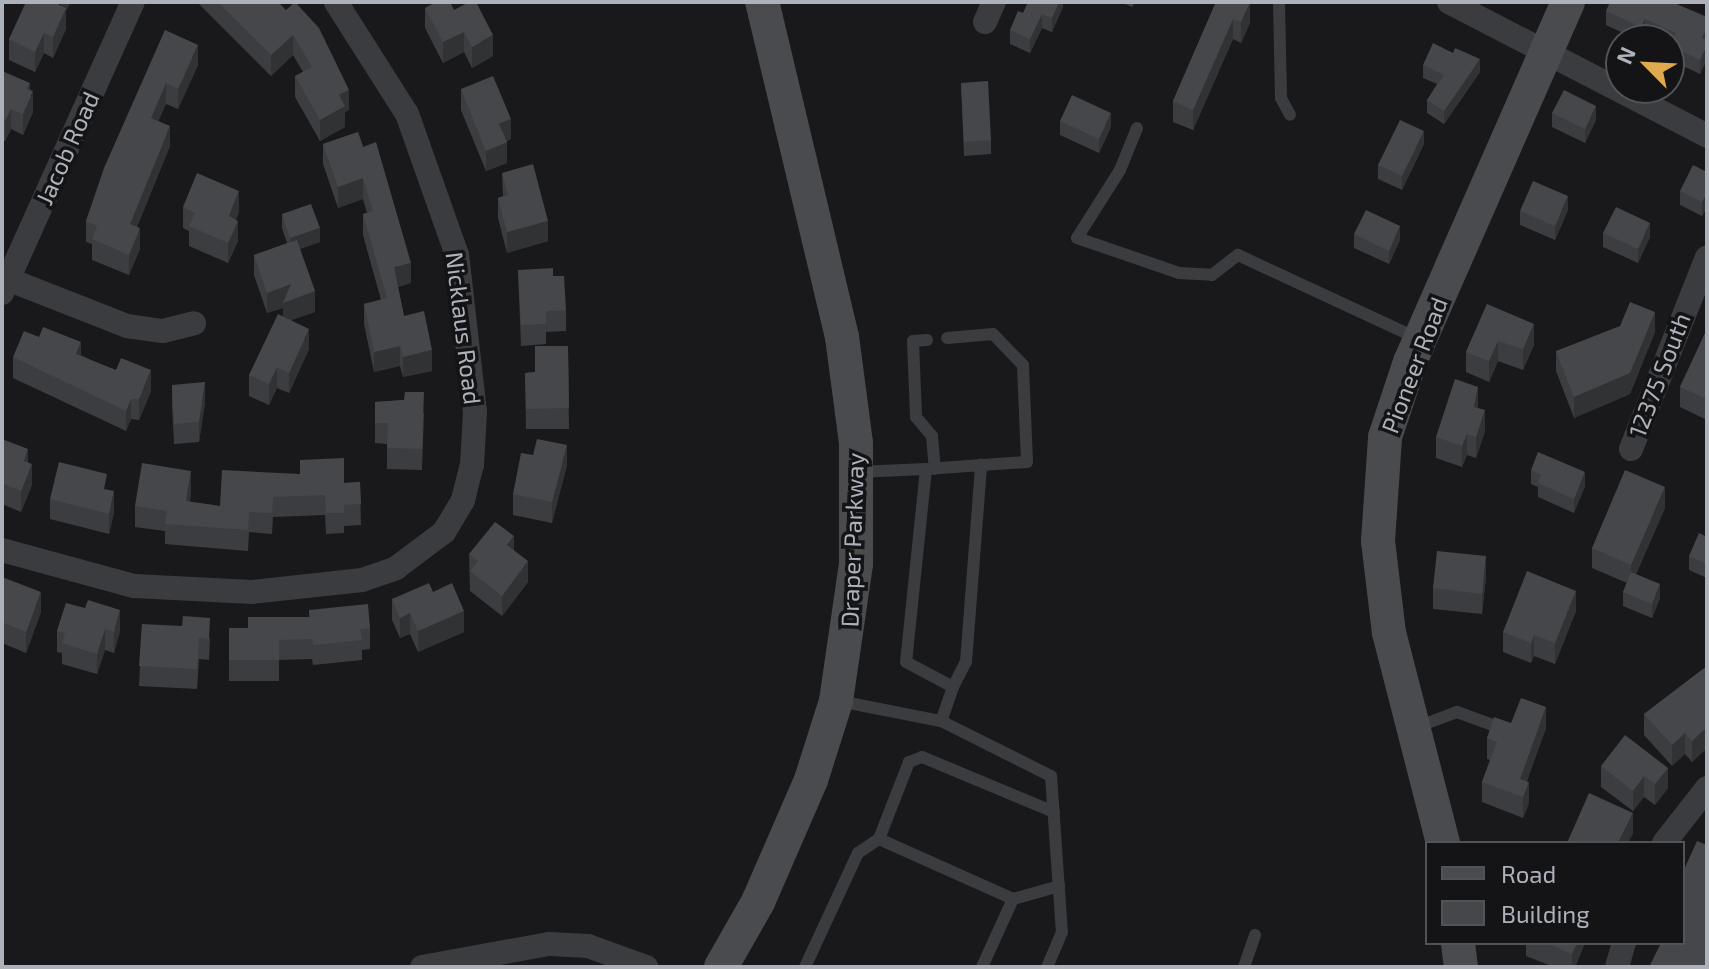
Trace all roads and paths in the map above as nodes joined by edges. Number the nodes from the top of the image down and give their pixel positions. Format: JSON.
{"nodes":[{"id":1,"x":133,"y":2,"type":"edge"},
{"id":2,"x":336,"y":2,"type":"edge"},
{"id":3,"x":762,"y":2,"type":"edge"},
{"id":4,"x":1279,"y":2,"type":"edge"},
{"id":5,"x":1449,"y":2,"type":"edge"},
{"id":6,"x":1568,"y":2,"type":"edge"},
{"id":7,"x":1546,"y":52,"type":"junction"},
{"id":8,"x":1290,"y":115,"type":"dead end"},
{"id":9,"x":1137,"y":128,"type":"dead end"},
{"id":10,"x":1707,"y":136,"type":"edge"},
{"id":11,"x":1707,"y":257,"type":"edge"},
{"id":12,"x":4,"y":283,"type":"edge"},
{"id":13,"x":194,"y":323,"type":"dead end"},
{"id":14,"x":947,"y":338,"type":"dead end"},
{"id":15,"x":1420,"y":339,"type":"junction"},
{"id":16,"x":927,"y":340,"type":"dead end"},
{"id":17,"x":1631,"y":449,"type":"dead end"},
{"id":18,"x":981,"y":465,"type":"junction"},
{"id":19,"x":931,"y":469,"type":"junction"},
{"id":20,"x":857,"y":472,"type":"junction"},
{"id":21,"x":2,"y":550,"type":"edge"},
{"id":22,"x":953,"y":687,"type":"junction"},
{"id":23,"x":836,"y":701,"type":"junction"},
{"id":24,"x":941,"y":721,"type":"junction"},
{"id":25,"x":1414,"y":728,"type":"junction"},
{"id":26,"x":1509,"y":731,"type":"edge"},
{"id":27,"x":1707,"y":788,"type":"edge"},
{"id":28,"x":1054,"y":812,"type":"junction"},
{"id":29,"x":879,"y":839,"type":"junction"},
{"id":30,"x":1442,"y":841,"type":"edge"},
{"id":31,"x":1666,"y":841,"type":"edge"},
{"id":32,"x":1059,"y":886,"type":"junction"},
{"id":33,"x":1013,"y":899,"type":"junction"},
{"id":34,"x":1255,"y":935,"type":"dead end"},
{"id":35,"x":1458,"y":945,"type":"edge"},
{"id":36,"x":1623,"y":945,"type":"edge"},
{"id":37,"x":527,"y":958,"type":"edge"},
{"id":38,"x":422,"y":967,"type":"edge"},
{"id":39,"x":646,"y":967,"type":"edge"},
{"id":40,"x":721,"y":967,"type":"edge"},
{"id":41,"x":805,"y":967,"type":"edge"},
{"id":42,"x":982,"y":967,"type":"edge"},
{"id":43,"x":1047,"y":967,"type":"edge"},
{"id":44,"x":1244,"y":967,"type":"edge"},
{"id":45,"x":1461,"y":967,"type":"edge"},
{"id":46,"x":1617,"y":967,"type":"edge"}],
"edges":[{"from":1,"to":12,"type":"street","name":"Jacob Road"},
{"from":2,"to":21,"type":"street","name":"Nicklaus Road"},
{"from":3,"to":20,"type":"main road","name":"Draper Parkway"},
{"from":4,"to":8,"type":"lane"},
{"from":5,"to":7,"type":"street"},
{"from":6,"to":7,"type":"main road","name":"Pioneer Road"},
{"from":7,"to":10,"type":"street"},
{"from":7,"to":15,"type":"main road","name":"Pioneer Road"},
{"from":9,"to":15,"type":"lane"},
{"from":11,"to":17,"type":"street","name":"12375 South"},
{"from":12,"to":13,"type":"street"},
{"from":14,"to":18,"type":"lane"},
{"from":15,"to":25,"type":"main road","name":"Pioneer Road"},
{"from":16,"to":19,"type":"lane"},
{"from":18,"to":19,"type":"lane"},
{"from":18,"to":22,"type":"lane"},
{"from":19,"to":20,"type":"lane"},
{"from":19,"to":22,"type":"lane"},
{"from":20,"to":23,"type":"main road","name":"Draper Parkway"},
{"from":22,"to":24,"type":"lane"},
{"from":23,"to":24,"type":"lane"},
{"from":23,"to":40,"type":"main road","name":"Draper Parkway"},
{"from":24,"to":28,"type":"lane"},
{"from":25,"to":26,"type":"lane"},
{"from":25,"to":30,"type":"main road","name":"Pioneer Road"},
{"from":27,"to":31,"type":"street"},
{"from":28,"to":29,"type":"lane"},
{"from":28,"to":32,"type":"lane"},
{"from":29,"to":33,"type":"lane"},
{"from":29,"to":41,"type":"lane"},
{"from":32,"to":33,"type":"lane"},
{"from":32,"to":43,"type":"lane"},
{"from":33,"to":42,"type":"lane"},
{"from":34,"to":44,"type":"lane"},
{"from":35,"to":45,"type":"main road"},
{"from":36,"to":46,"type":"street"},
{"from":37,"to":38,"type":"street"},
{"from":37,"to":39,"type":"street"}]}
